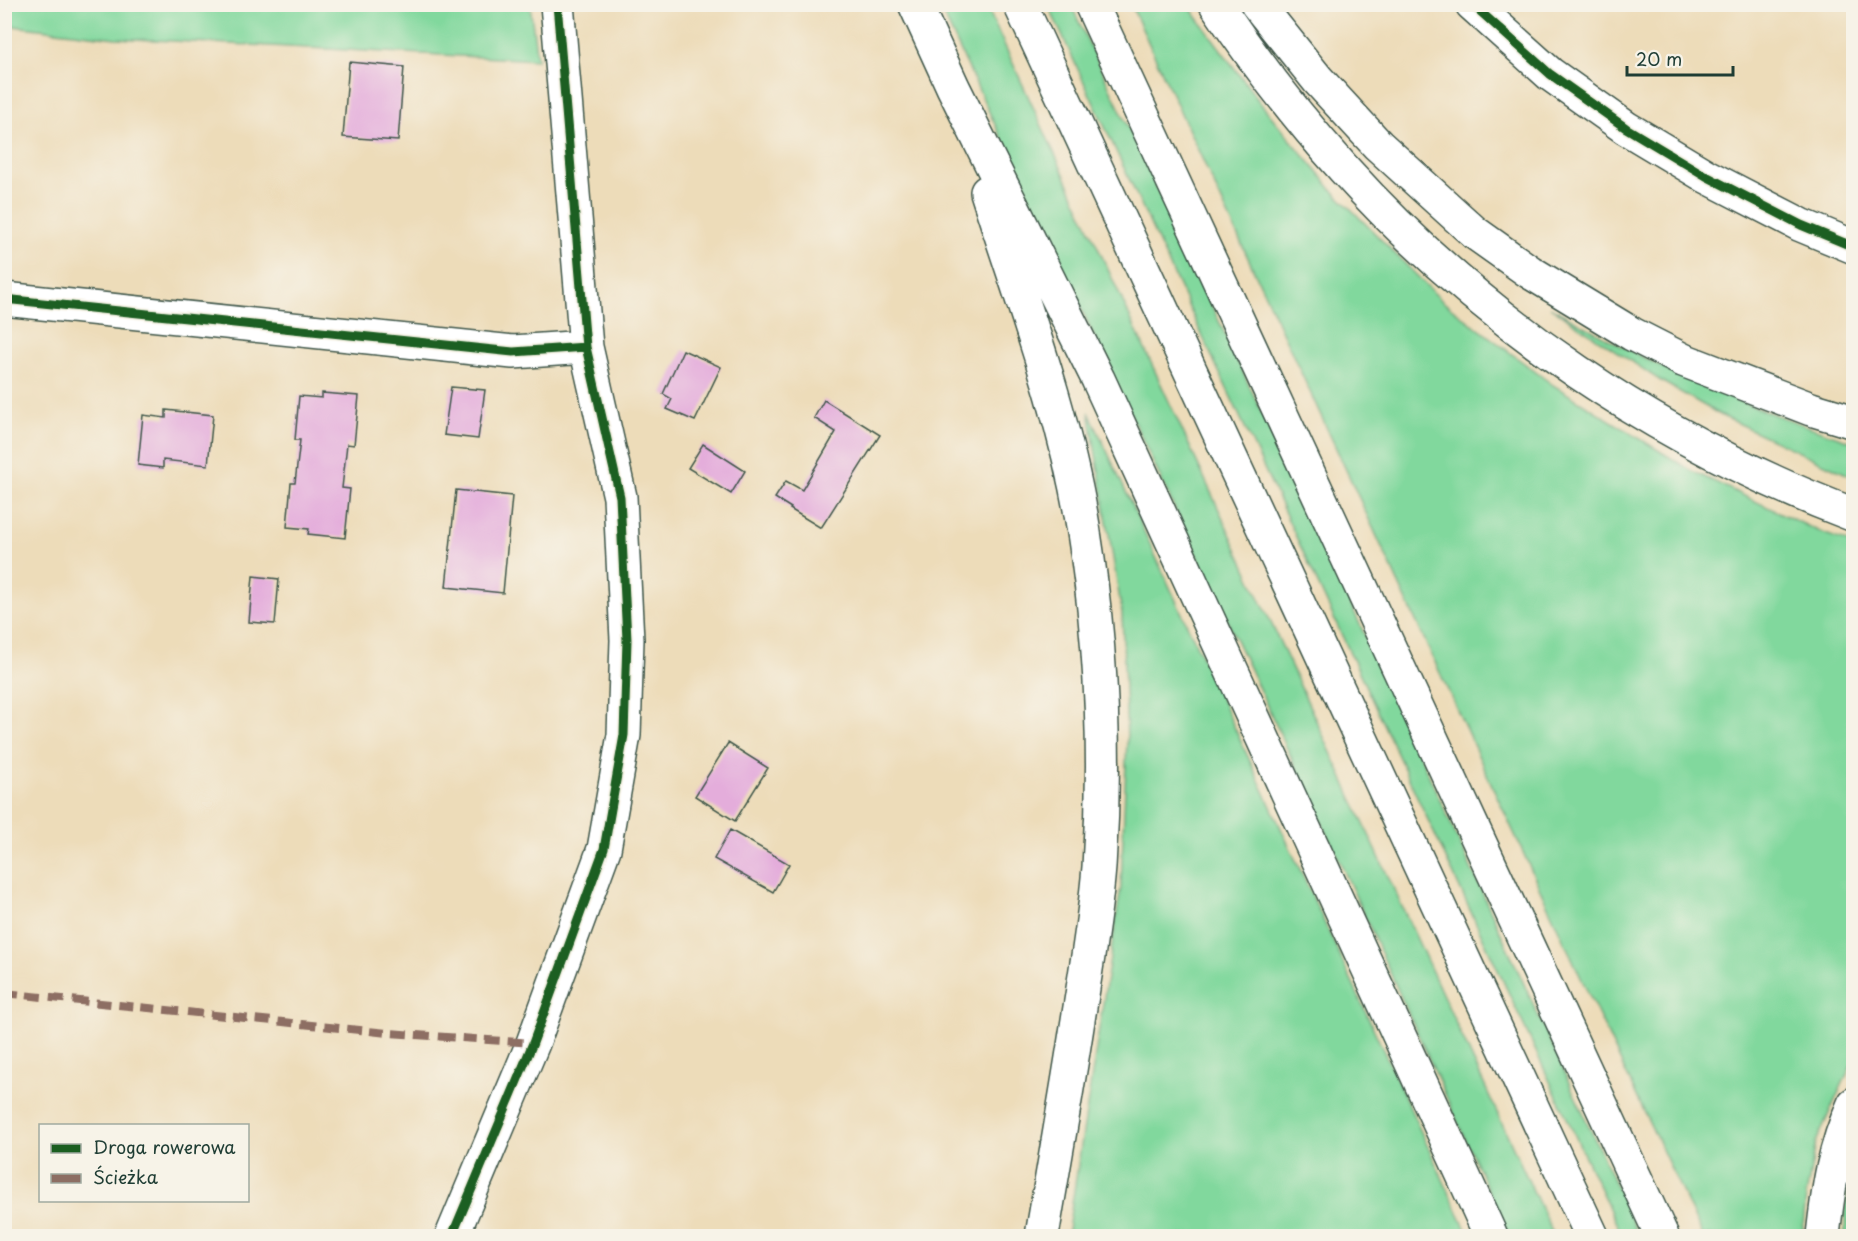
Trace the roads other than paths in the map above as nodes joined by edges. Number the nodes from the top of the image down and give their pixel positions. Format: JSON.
{"nodes":[{"id":1,"x":557,"y":4,"type":"edge"},
{"id":2,"x":915,"y":4,"type":"edge"},
{"id":3,"x":1020,"y":4,"type":"edge"},
{"id":4,"x":1091,"y":4,"type":"edge"},
{"id":5,"x":1216,"y":4,"type":"edge"},
{"id":6,"x":1257,"y":4,"type":"edge"},
{"id":7,"x":1472,"y":4,"type":"edge"},
{"id":8,"x":953,"y":87,"type":"junction"},
{"id":9,"x":1854,"y":248,"type":"edge"},
{"id":10,"x":4,"y":299,"type":"edge"},
{"id":11,"x":586,"y":347,"type":"junction"},
{"id":12,"x":1854,"y":423,"type":"edge"},
{"id":13,"x":1854,"y":515,"type":"edge"},
{"id":14,"x":1854,"y":1104,"type":"edge"},
{"id":15,"x":452,"y":1236,"type":"edge"},
{"id":16,"x":1042,"y":1236,"type":"edge"},
{"id":17,"x":1491,"y":1236,"type":"edge"},
{"id":18,"x":1592,"y":1236,"type":"edge"},
{"id":19,"x":1662,"y":1236,"type":"edge"},
{"id":20,"x":1823,"y":1236,"type":"edge"}],
"edges":[{"from":1,"to":11,"type":"main road"},
{"from":2,"to":8,"type":"main road"},
{"from":3,"to":18,"type":"main road"},
{"from":4,"to":19,"type":"main road"},
{"from":5,"to":13,"type":"main road"},
{"from":6,"to":12,"type":"main road"},
{"from":7,"to":9,"type":"main road"},
{"from":8,"to":16,"type":"main road"},
{"from":8,"to":17,"type":"main road"},
{"from":10,"to":11,"type":"main road"},
{"from":11,"to":15,"type":"main road"},
{"from":14,"to":20,"type":"main road"}]}
